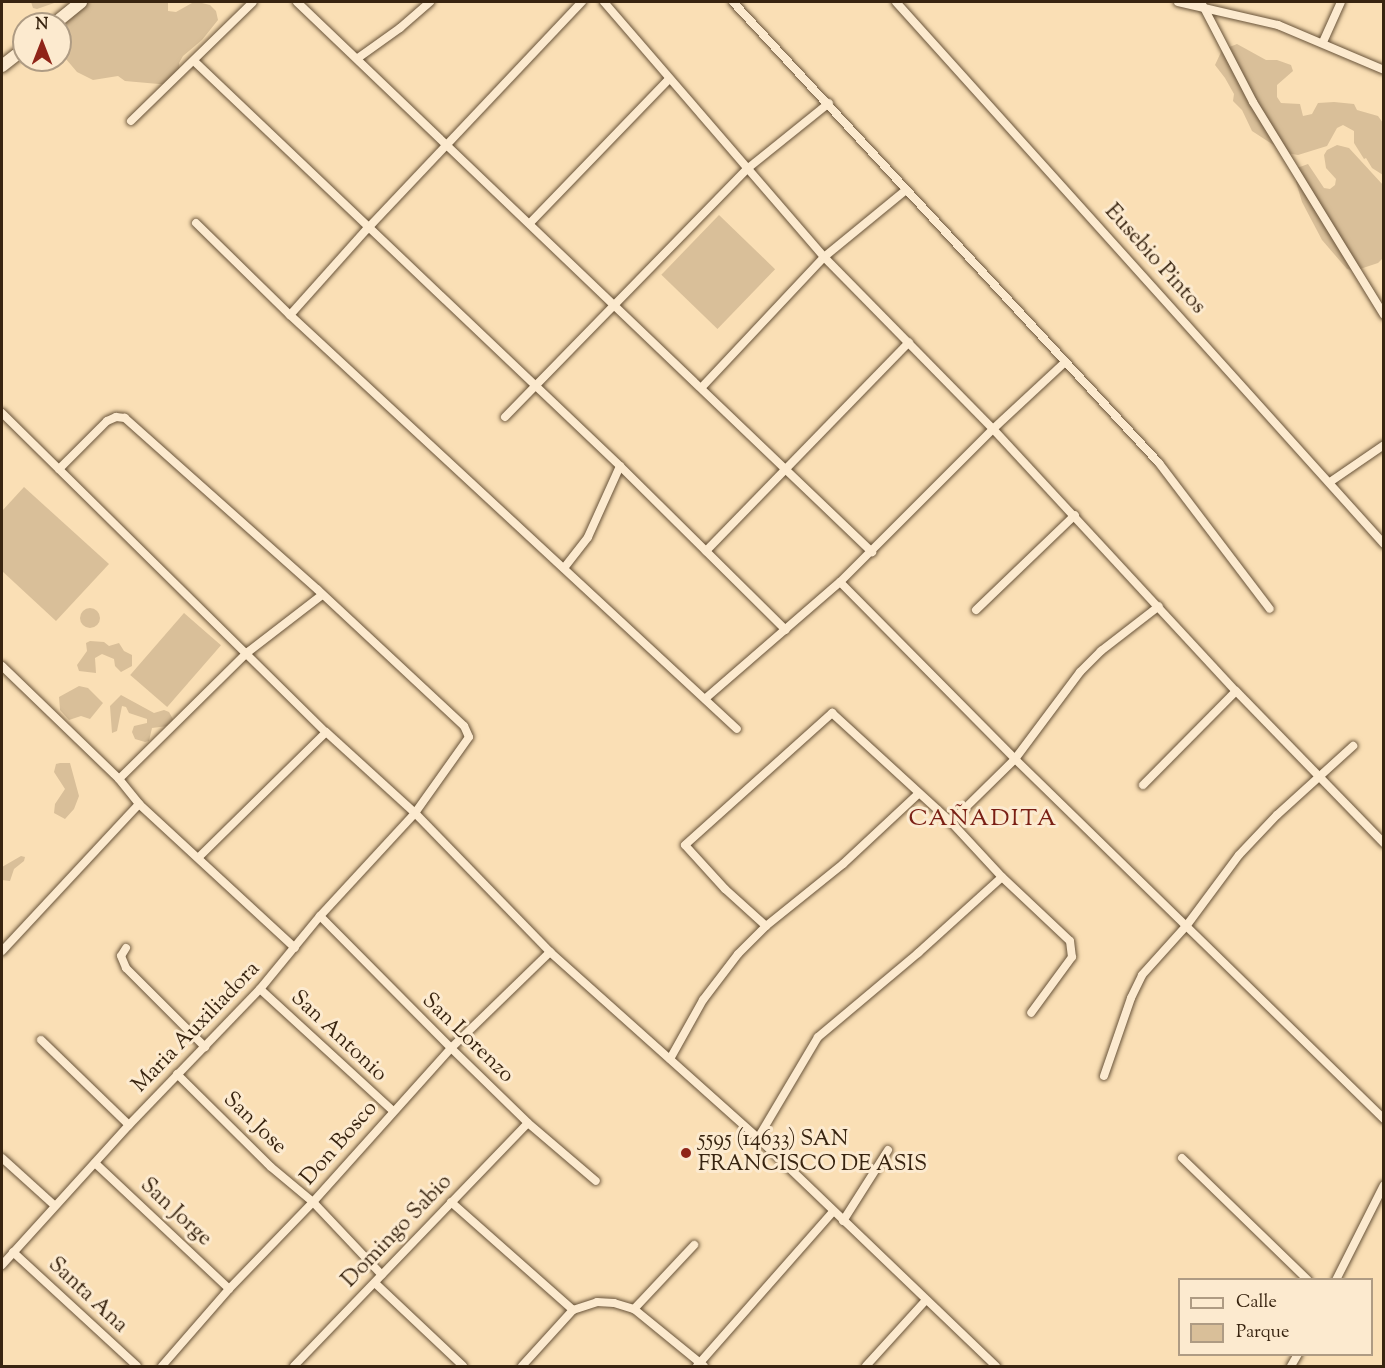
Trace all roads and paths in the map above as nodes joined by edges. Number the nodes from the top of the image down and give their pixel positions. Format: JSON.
{"nodes":[{"id":1,"x":81,"y":2,"type":"edge"},
{"id":2,"x":253,"y":2,"type":"edge"},
{"id":3,"x":297,"y":2,"type":"edge"},
{"id":4,"x":430,"y":2,"type":"edge"},
{"id":5,"x":582,"y":2,"type":"edge"},
{"id":6,"x":604,"y":2,"type":"edge"},
{"id":7,"x":733,"y":2,"type":"edge"},
{"id":8,"x":896,"y":2,"type":"edge"},
{"id":9,"x":1178,"y":2,"type":"edge"},
{"id":10,"x":1201,"y":2,"type":"edge"},
{"id":11,"x":1341,"y":2,"type":"edge"},
{"id":12,"x":1207,"y":10,"type":"junction"},
{"id":13,"x":69,"y":12,"type":"edge"},
{"id":14,"x":1323,"y":42,"type":"junction"},
{"id":15,"x":358,"y":58,"type":"junction"},
{"id":16,"x":194,"y":61,"type":"junction"},
{"id":17,"x":1383,"y":70,"type":"edge"},
{"id":18,"x":669,"y":78,"type":"junction"},
{"id":19,"x":829,"y":103,"type":"junction"},
{"id":20,"x":131,"y":121,"type":"dead end"},
{"id":21,"x":446,"y":145,"type":"junction"},
{"id":22,"x":747,"y":169,"type":"junction"},
{"id":23,"x":906,"y":190,"type":"junction"},
{"id":24,"x":196,"y":223,"type":"dead end"},
{"id":25,"x":530,"y":223,"type":"junction"},
{"id":26,"x":367,"y":229,"type":"junction"},
{"id":27,"x":824,"y":257,"type":"junction"},
{"id":28,"x":615,"y":307,"type":"junction"},
{"id":29,"x":290,"y":315,"type":"junction"},
{"id":30,"x":1383,"y":315,"type":"edge"},
{"id":31,"x":909,"y":342,"type":"junction"},
{"id":32,"x":1065,"y":362,"type":"junction"},
{"id":33,"x":535,"y":387,"type":"junction"},
{"id":34,"x":702,"y":387,"type":"junction"},
{"id":35,"x":2,"y":413,"type":"edge"},
{"id":36,"x":505,"y":417,"type":"dead end"},
{"id":37,"x":993,"y":429,"type":"junction"},
{"id":38,"x":1383,"y":445,"type":"edge"},
{"id":39,"x":620,"y":466,"type":"junction"},
{"id":40,"x":59,"y":470,"type":"junction"},
{"id":41,"x":787,"y":470,"type":"junction"},
{"id":42,"x":1330,"y":482,"type":"junction"},
{"id":43,"x":1075,"y":515,"type":"junction"},
{"id":44,"x":1383,"y":544,"type":"edge"},
{"id":45,"x":706,"y":551,"type":"junction"},
{"id":46,"x":872,"y":552,"type":"junction"},
{"id":47,"x":564,"y":567,"type":"junction"},
{"id":48,"x":840,"y":582,"type":"junction"},
{"id":49,"x":322,"y":595,"type":"junction"},
{"id":50,"x":1159,"y":606,"type":"junction"},
{"id":51,"x":1270,"y":609,"type":"dead end"},
{"id":52,"x":976,"y":610,"type":"dead end"},
{"id":53,"x":786,"y":630,"type":"junction"},
{"id":54,"x":248,"y":652,"type":"junction"},
{"id":55,"x":2,"y":666,"type":"edge"},
{"id":56,"x":1236,"y":691,"type":"junction"},
{"id":57,"x":706,"y":698,"type":"junction"},
{"id":58,"x":737,"y":729,"type":"dead end"},
{"id":59,"x":326,"y":732,"type":"junction"},
{"id":60,"x":1353,"y":746,"type":"dead end"},
{"id":61,"x":1015,"y":759,"type":"junction"},
{"id":62,"x":1320,"y":776,"type":"junction"},
{"id":63,"x":119,"y":778,"type":"junction"},
{"id":64,"x":1143,"y":785,"type":"dead end"},
{"id":65,"x":918,"y":794,"type":"junction"},
{"id":66,"x":139,"y":804,"type":"junction"},
{"id":67,"x":416,"y":813,"type":"junction"},
{"id":68,"x":951,"y":822,"type":"junction"},
{"id":69,"x":1383,"y":843,"type":"edge"},
{"id":70,"x":199,"y":857,"type":"junction"},
{"id":71,"x":1002,"y":877,"type":"junction"},
{"id":72,"x":320,"y":916,"type":"junction"},
{"id":73,"x":1187,"y":925,"type":"junction"},
{"id":74,"x":766,"y":926,"type":"junction"},
{"id":75,"x":126,"y":948,"type":"dead end"},
{"id":76,"x":295,"y":948,"type":"junction"},
{"id":77,"x":2,"y":951,"type":"edge"},
{"id":78,"x":550,"y":952,"type":"junction"},
{"id":79,"x":260,"y":989,"type":"junction"},
{"id":80,"x":1031,"y":1013,"type":"dead end"},
{"id":81,"x":41,"y":1040,"type":"dead end"},
{"id":82,"x":205,"y":1047,"type":"junction"},
{"id":83,"x":451,"y":1048,"type":"junction"},
{"id":84,"x":670,"y":1059,"type":"junction"},
{"id":85,"x":177,"y":1074,"type":"junction"},
{"id":86,"x":1104,"y":1076,"type":"dead end"},
{"id":87,"x":393,"y":1111,"type":"junction"},
{"id":88,"x":1383,"y":1119,"type":"edge"},
{"id":89,"x":528,"y":1123,"type":"junction"},
{"id":90,"x":129,"y":1125,"type":"junction"},
{"id":91,"x":758,"y":1138,"type":"junction"},
{"id":92,"x":888,"y":1150,"type":"dead end"},
{"id":93,"x":2,"y":1158,"type":"edge"},
{"id":94,"x":1182,"y":1158,"type":"dead end"},
{"id":95,"x":95,"y":1162,"type":"junction"},
{"id":96,"x":596,"y":1181,"type":"dead end"},
{"id":97,"x":1383,"y":1185,"type":"edge"},
{"id":98,"x":313,"y":1202,"type":"junction"},
{"id":99,"x":451,"y":1202,"type":"junction"},
{"id":100,"x":54,"y":1205,"type":"junction"},
{"id":101,"x":833,"y":1212,"type":"junction"},
{"id":102,"x":843,"y":1221,"type":"junction"},
{"id":103,"x":694,"y":1245,"type":"dead end"},
{"id":104,"x":13,"y":1252,"type":"junction"},
{"id":105,"x":2,"y":1265,"type":"edge"},
{"id":106,"x":382,"y":1275,"type":"junction"},
{"id":107,"x":1306,"y":1278,"type":"edge"},
{"id":108,"x":1337,"y":1278,"type":"edge"},
{"id":109,"x":375,"y":1283,"type":"junction"},
{"id":110,"x":229,"y":1289,"type":"junction"},
{"id":111,"x":926,"y":1300,"type":"junction"},
{"id":112,"x":634,"y":1309,"type":"junction"},
{"id":113,"x":573,"y":1310,"type":"junction"},
{"id":114,"x":700,"y":1365,"type":"edge"},
{"id":115,"x":137,"y":1366,"type":"edge"},
{"id":116,"x":162,"y":1366,"type":"edge"},
{"id":117,"x":294,"y":1366,"type":"edge"},
{"id":118,"x":463,"y":1366,"type":"edge"},
{"id":119,"x":522,"y":1366,"type":"edge"},
{"id":120,"x":866,"y":1366,"type":"edge"},
{"id":121,"x":996,"y":1366,"type":"edge"}],
"edges":[{"from":1,"to":13,"type":"street"},
{"from":2,"to":16,"type":"street"},
{"from":3,"to":15,"type":"street"},
{"from":4,"to":15,"type":"street"},
{"from":5,"to":21,"type":"street"},
{"from":6,"to":18,"type":"street"},
{"from":7,"to":19,"type":"street"},
{"from":8,"to":42,"type":"street","name":"Eusebio Pintos"},
{"from":9,"to":12,"type":"street"},
{"from":10,"to":12,"type":"street"},
{"from":11,"to":14,"type":"street"},
{"from":12,"to":14,"type":"street"},
{"from":12,"to":30,"type":"street"},
{"from":14,"to":17,"type":"street"},
{"from":15,"to":21,"type":"street"},
{"from":16,"to":20,"type":"street"},
{"from":16,"to":26,"type":"street"},
{"from":18,"to":22,"type":"street"},
{"from":18,"to":25,"type":"street"},
{"from":19,"to":22,"type":"street"},
{"from":19,"to":23,"type":"street"},
{"from":21,"to":25,"type":"street"},
{"from":21,"to":26,"type":"street"},
{"from":22,"to":27,"type":"street"},
{"from":22,"to":28,"type":"street"},
{"from":23,"to":27,"type":"street"},
{"from":23,"to":32,"type":"street"},
{"from":24,"to":29,"type":"street"},
{"from":25,"to":28,"type":"street"},
{"from":26,"to":29,"type":"street"},
{"from":26,"to":33,"type":"street"},
{"from":27,"to":31,"type":"street"},
{"from":27,"to":34,"type":"street"},
{"from":28,"to":33,"type":"street"},
{"from":28,"to":34,"type":"street"},
{"from":29,"to":47,"type":"street"},
{"from":31,"to":37,"type":"street"},
{"from":31,"to":41,"type":"street"},
{"from":32,"to":37,"type":"street"},
{"from":32,"to":51,"type":"street"},
{"from":33,"to":36,"type":"street"},
{"from":33,"to":39,"type":"street"},
{"from":34,"to":41,"type":"street"},
{"from":35,"to":40,"type":"street"},
{"from":37,"to":43,"type":"street"},
{"from":37,"to":46,"type":"street"},
{"from":38,"to":42,"type":"street"},
{"from":39,"to":45,"type":"street"},
{"from":39,"to":47,"type":"street"},
{"from":40,"to":49,"type":"street"},
{"from":40,"to":54,"type":"street"},
{"from":41,"to":45,"type":"street"},
{"from":41,"to":46,"type":"street"},
{"from":42,"to":44,"type":"street","name":"Eusebio Pintos"},
{"from":43,"to":50,"type":"street"},
{"from":43,"to":52,"type":"street"},
{"from":45,"to":53,"type":"street"},
{"from":46,"to":48,"type":"street"},
{"from":47,"to":57,"type":"street"},
{"from":48,"to":53,"type":"street"},
{"from":48,"to":61,"type":"street"},
{"from":49,"to":54,"type":"street"},
{"from":49,"to":67,"type":"street","name":"Maria Auxiliadora"},
{"from":50,"to":56,"type":"street"},
{"from":50,"to":61,"type":"street"},
{"from":53,"to":57,"type":"street"},
{"from":54,"to":59,"type":"street"},
{"from":54,"to":63,"type":"street"},
{"from":55,"to":63,"type":"street"},
{"from":56,"to":62,"type":"street"},
{"from":56,"to":64,"type":"street"},
{"from":57,"to":58,"type":"street"},
{"from":59,"to":67,"type":"street"},
{"from":59,"to":70,"type":"street"},
{"from":60,"to":62,"type":"street"},
{"from":61,"to":68,"type":"street"},
{"from":61,"to":73,"type":"street"},
{"from":62,"to":69,"type":"street"},
{"from":62,"to":73,"type":"street"},
{"from":63,"to":66,"type":"street"},
{"from":65,"to":68,"type":"street"},
{"from":65,"to":74,"type":"street"},
{"from":65,"to":74,"type":"street"},
{"from":66,"to":70,"type":"street"},
{"from":66,"to":77,"type":"street"},
{"from":67,"to":72,"type":"street","name":"Maria Auxiliadora"},
{"from":67,"to":78,"type":"street"},
{"from":68,"to":71,"type":"street"},
{"from":70,"to":76,"type":"street"},
{"from":71,"to":80,"type":"street"},
{"from":71,"to":91,"type":"street"},
{"from":72,"to":76,"type":"street","name":"Maria Auxiliadora"},
{"from":72,"to":83,"type":"street","name":"San Lorenzo"},
{"from":73,"to":86,"type":"street"},
{"from":73,"to":88,"type":"street"},
{"from":74,"to":84,"type":"street"},
{"from":75,"to":82,"type":"street"},
{"from":76,"to":79,"type":"street","name":"Maria Auxiliadora"},
{"from":78,"to":83,"type":"street","name":"Don Bosco"},
{"from":78,"to":84,"type":"street"},
{"from":79,"to":82,"type":"street","name":"Maria Auxiliadora"},
{"from":79,"to":87,"type":"street","name":"San Antonio"},
{"from":81,"to":90,"type":"street"},
{"from":82,"to":85,"type":"street","name":"Maria Auxiliadora"},
{"from":83,"to":87,"type":"street","name":"Don Bosco"},
{"from":83,"to":89,"type":"street","name":"San Lorenzo"},
{"from":84,"to":91,"type":"street"},
{"from":85,"to":90,"type":"street","name":"Maria Auxiliadora"},
{"from":85,"to":98,"type":"street","name":"San Jose"},
{"from":87,"to":98,"type":"street","name":"Don Bosco"},
{"from":89,"to":96,"type":"street","name":"San Lorenzo"},
{"from":89,"to":99,"type":"street","name":"Domingo Sabio"},
{"from":90,"to":95,"type":"street","name":"Maria Auxiliadora"},
{"from":91,"to":101,"type":"street"},
{"from":92,"to":102,"type":"street"},
{"from":93,"to":100,"type":"street"},
{"from":94,"to":107,"type":"street"},
{"from":95,"to":100,"type":"street","name":"Maria Auxiliadora"},
{"from":95,"to":110,"type":"street","name":"San Jorge"},
{"from":97,"to":108,"type":"street"},
{"from":98,"to":106,"type":"street","name":"San Jose"},
{"from":98,"to":110,"type":"street","name":"Don Bosco"},
{"from":99,"to":106,"type":"street","name":"Domingo Sabio"},
{"from":99,"to":113,"type":"street"},
{"from":100,"to":104,"type":"street","name":"Maria Auxiliadora"},
{"from":101,"to":102,"type":"street"},
{"from":101,"to":114,"type":"street"},
{"from":102,"to":111,"type":"street"},
{"from":103,"to":112,"type":"street"},
{"from":104,"to":105,"type":"street","name":"Maria Auxiliadora"},
{"from":104,"to":115,"type":"street","name":"Santa Ana"},
{"from":106,"to":109,"type":"street","name":"Domingo Sabio"},
{"from":109,"to":117,"type":"street","name":"Domingo Sabio"},
{"from":109,"to":118,"type":"street"},
{"from":110,"to":116,"type":"street","name":"Don Bosco"},
{"from":111,"to":120,"type":"street"},
{"from":111,"to":121,"type":"street"},
{"from":112,"to":113,"type":"street"},
{"from":112,"to":114,"type":"street"},
{"from":113,"to":119,"type":"street"}]}
